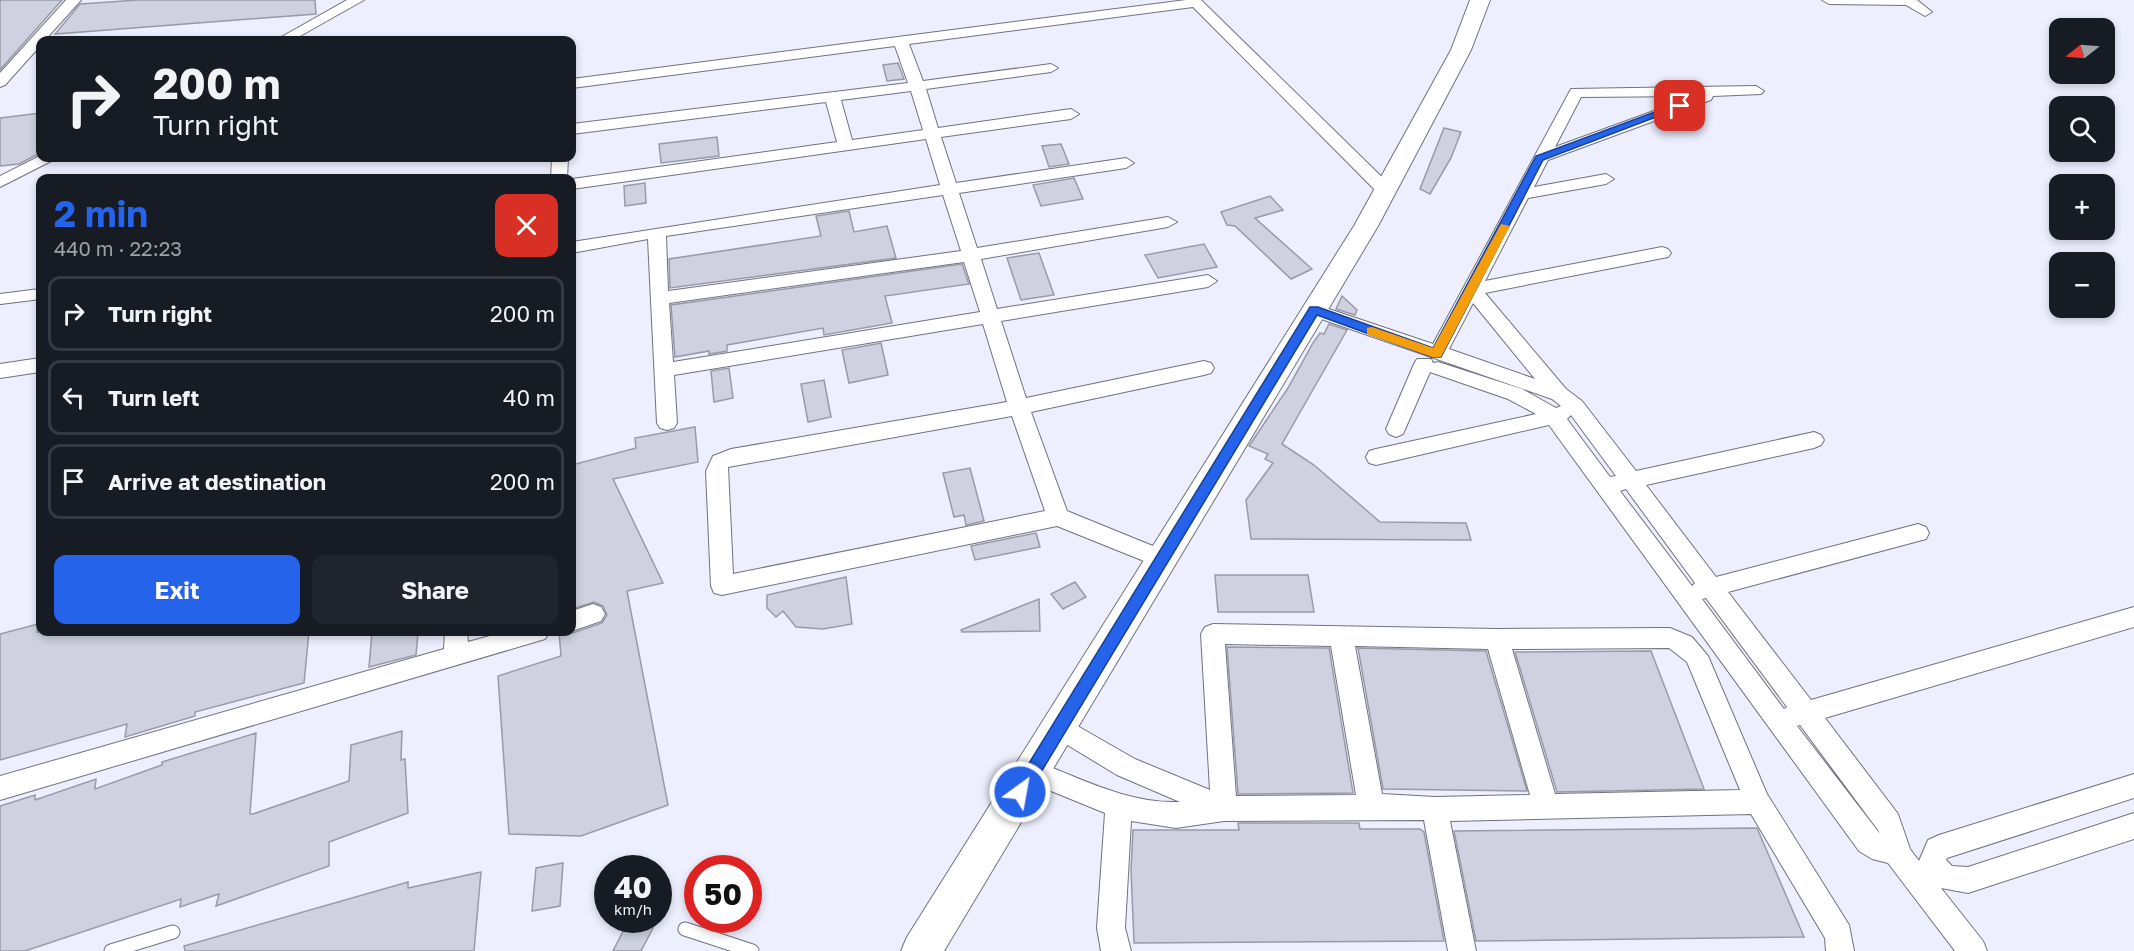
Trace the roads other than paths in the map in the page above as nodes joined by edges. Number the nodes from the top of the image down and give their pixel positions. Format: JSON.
{"nodes":[{"id":1,"x":78,"y":0,"type":"edge"},
{"id":2,"x":357,"y":0,"type":"edge"},
{"id":3,"x":1480,"y":0,"type":"edge"},
{"id":4,"x":1829,"y":0,"type":"edge"},
{"id":5,"x":1194,"y":1,"type":"edge"},
{"id":6,"x":1909,"y":1,"type":"edge"},
{"id":7,"x":1925,"y":12,"type":"dead end"},
{"id":8,"x":39,"y":36,"type":"edge"},
{"id":9,"x":290,"y":36,"type":"edge"},
{"id":10,"x":36,"y":39,"type":"edge"},
{"id":11,"x":900,"y":40,"type":"junction"},
{"id":12,"x":8,"y":65,"type":"edge"},
{"id":13,"x":1051,"y":68,"type":"dead end"},
{"id":14,"x":0,"y":82,"type":"edge"},
{"id":15,"x":576,"y":82,"type":"edge"},
{"id":16,"x":917,"y":86,"type":"junction"},
{"id":17,"x":1756,"y":91,"type":"dead end"},
{"id":18,"x":1720,"y":92,"type":"junction"},
{"id":19,"x":832,"y":96,"type":"junction"},
{"id":20,"x":1071,"y":114,"type":"dead end"},
{"id":21,"x":576,"y":128,"type":"edge"},
{"id":22,"x":934,"y":134,"type":"junction"},
{"id":23,"x":846,"y":147,"type":"junction"},
{"id":24,"x":1539,"y":158,"type":"junction"},
{"id":25,"x":41,"y":162,"type":"edge"},
{"id":26,"x":1126,"y":163,"type":"dead end"},
{"id":27,"x":1606,"y":179,"type":"dead end"},
{"id":28,"x":0,"y":182,"type":"edge"},
{"id":29,"x":576,"y":183,"type":"edge"},
{"id":30,"x":1384,"y":189,"type":"junction"},
{"id":31,"x":950,"y":190,"type":"junction"},
{"id":32,"x":1522,"y":194,"type":"junction"},
{"id":33,"x":1167,"y":222,"type":"dead end"},
{"id":34,"x":657,"y":232,"type":"junction"},
{"id":35,"x":576,"y":246,"type":"edge"},
{"id":36,"x":1662,"y":254,"type":"dead end"},
{"id":37,"x":971,"y":255,"type":"junction"},
{"id":38,"x":1208,"y":281,"type":"dead end"},
{"id":39,"x":1472,"y":289,"type":"junction"},
{"id":40,"x":36,"y":294,"type":"edge"},
{"id":41,"x":659,"y":298,"type":"junction"},
{"id":42,"x":0,"y":299,"type":"edge"},
{"id":43,"x":989,"y":316,"type":"junction"},
{"id":44,"x":1310,"y":316,"type":"junction"},
{"id":45,"x":1442,"y":363,"type":"junction"},
{"id":46,"x":36,"y":365,"type":"edge"},
{"id":47,"x":1204,"y":368,"type":"dead end"},
{"id":48,"x":664,"y":369,"type":"junction"},
{"id":49,"x":0,"y":371,"type":"edge"},
{"id":50,"x":1567,"y":400,"type":"junction"},
{"id":51,"x":1018,"y":407,"type":"junction"},
{"id":52,"x":1554,"y":417,"type":"junction"},
{"id":53,"x":667,"y":423,"type":"dead end"},
{"id":54,"x":1396,"y":429,"type":"dead end"},
{"id":55,"x":1814,"y":440,"type":"dead end"},
{"id":56,"x":1376,"y":457,"type":"dead end"},
{"id":57,"x":1631,"y":480,"type":"junction"},
{"id":58,"x":1606,"y":487,"type":"junction"},
{"id":59,"x":1058,"y":517,"type":"junction"},
{"id":60,"x":1918,"y":534,"type":"dead end"},
{"id":61,"x":1162,"y":559,"type":"junction"},
{"id":62,"x":1712,"y":587,"type":"junction"},
{"id":63,"x":1686,"y":595,"type":"junction"},
{"id":64,"x":2134,"y":617,"type":"edge"},
{"id":65,"x":456,"y":636,"type":"edge"},
{"id":66,"x":524,"y":636,"type":"edge"},
{"id":67,"x":1341,"y":636,"type":"junction"},
{"id":68,"x":1497,"y":639,"type":"junction"},
{"id":69,"x":456,"y":657,"type":"junction"},
{"id":70,"x":1806,"y":712,"type":"junction"},
{"id":71,"x":1778,"y":719,"type":"junction"},
{"id":72,"x":1060,"y":728,"type":"junction"},
{"id":73,"x":1033,"y":772,"type":"junction"},
{"id":74,"x":2134,"y":786,"type":"edge"},
{"id":75,"x":0,"y":788,"type":"edge"},
{"id":76,"x":1758,"y":802,"type":"junction"},
{"id":77,"x":1119,"y":806,"type":"junction"},
{"id":78,"x":1371,"y":806,"type":"junction"},
{"id":79,"x":1546,"y":807,"type":"junction"},
{"id":80,"x":1224,"y":809,"type":"junction"},
{"id":81,"x":1435,"y":809,"type":"junction"},
{"id":82,"x":2134,"y":826,"type":"edge"},
{"id":83,"x":1894,"y":850,"type":"junction"},
{"id":84,"x":1928,"y":877,"type":"junction"},
{"id":85,"x":173,"y":932,"type":"dead end"},
{"id":86,"x":697,"y":933,"type":"edge"},
{"id":87,"x":111,"y":951,"type":"edge"},
{"id":88,"x":752,"y":951,"type":"edge"},
{"id":89,"x":921,"y":951,"type":"edge"},
{"id":90,"x":1117,"y":951,"type":"edge"},
{"id":91,"x":1462,"y":951,"type":"edge"},
{"id":92,"x":1840,"y":951,"type":"edge"},
{"id":93,"x":1973,"y":951,"type":"edge"}],
"edges":[{"from":1,"to":8,"type":"street"},
{"from":2,"to":9,"type":"street"},
{"from":3,"to":30,"type":"main road"},
{"from":4,"to":6,"type":"street"},
{"from":5,"to":11,"type":"street"},
{"from":5,"to":30,"type":"street"},
{"from":6,"to":7,"type":"street"},
{"from":10,"to":12,"type":"street"},
{"from":11,"to":15,"type":"street"},
{"from":11,"to":16,"type":"street"},
{"from":12,"to":14,"type":"street"},
{"from":13,"to":16,"type":"street"},
{"from":16,"to":19,"type":"street"},
{"from":16,"to":22,"type":"street"},
{"from":17,"to":18,"type":"street"},
{"from":18,"to":24,"type":"street"},
{"from":18,"to":24,"type":"street"},
{"from":19,"to":21,"type":"street"},
{"from":19,"to":23,"type":"street"},
{"from":20,"to":22,"type":"street"},
{"from":22,"to":23,"type":"street"},
{"from":22,"to":31,"type":"street"},
{"from":23,"to":29,"type":"street"},
{"from":24,"to":32,"type":"street"},
{"from":25,"to":28,"type":"street"},
{"from":26,"to":31,"type":"street"},
{"from":27,"to":32,"type":"street"},
{"from":30,"to":44,"type":"main road"},
{"from":31,"to":34,"type":"street"},
{"from":31,"to":37,"type":"street"},
{"from":32,"to":39,"type":"street"},
{"from":33,"to":37,"type":"street"},
{"from":34,"to":35,"type":"street"},
{"from":34,"to":41,"type":"street"},
{"from":36,"to":39,"type":"street"},
{"from":37,"to":41,"type":"street"},
{"from":37,"to":43,"type":"street"},
{"from":38,"to":43,"type":"street"},
{"from":39,"to":45,"type":"street"},
{"from":39,"to":50,"type":"street"},
{"from":40,"to":42,"type":"lane"},
{"from":41,"to":48,"type":"street"},
{"from":43,"to":48,"type":"street"},
{"from":43,"to":51,"type":"street"},
{"from":44,"to":45,"type":"street"},
{"from":44,"to":61,"type":"main road"},
{"from":45,"to":50,"type":"street"},
{"from":45,"to":52,"type":"street"},
{"from":45,"to":54,"type":"street"},
{"from":46,"to":49,"type":"street"},
{"from":47,"to":51,"type":"street"},
{"from":48,"to":53,"type":"street"},
{"from":50,"to":52,"type":"street"},
{"from":50,"to":57,"type":"street"},
{"from":51,"to":59,"type":"street"},
{"from":51,"to":59,"type":"street"},
{"from":52,"to":56,"type":"street"},
{"from":52,"to":58,"type":"street"},
{"from":55,"to":57,"type":"street"},
{"from":57,"to":58,"type":"street"},
{"from":57,"to":62,"type":"street"},
{"from":58,"to":63,"type":"street"},
{"from":59,"to":61,"type":"street"},
{"from":60,"to":62,"type":"street"},
{"from":61,"to":72,"type":"main road"},
{"from":62,"to":63,"type":"street"},
{"from":62,"to":70,"type":"street"},
{"from":63,"to":71,"type":"street"},
{"from":64,"to":70,"type":"street"},
{"from":65,"to":69,"type":"street"},
{"from":66,"to":69,"type":"street"},
{"from":67,"to":68,"type":"street"},
{"from":67,"to":78,"type":"street"},
{"from":67,"to":80,"type":"street"},
{"from":68,"to":76,"type":"street"},
{"from":68,"to":79,"type":"street"},
{"from":69,"to":75,"type":"street"},
{"from":70,"to":71,"type":"street"},
{"from":70,"to":83,"type":"street"},
{"from":71,"to":83,"type":"street"},
{"from":72,"to":73,"type":"main road"},
{"from":72,"to":80,"type":"street"},
{"from":73,"to":77,"type":"street"},
{"from":73,"to":89,"type":"main road"},
{"from":74,"to":84,"type":"street"},
{"from":76,"to":79,"type":"street"},
{"from":76,"to":92,"type":"street"},
{"from":77,"to":80,"type":"street"},
{"from":77,"to":90,"type":"street"},
{"from":78,"to":80,"type":"street"},
{"from":78,"to":81,"type":"street"},
{"from":79,"to":81,"type":"street"},
{"from":81,"to":91,"type":"street"},
{"from":82,"to":84,"type":"street"},
{"from":83,"to":84,"type":"street"},
{"from":84,"to":93,"type":"street"},
{"from":85,"to":87,"type":"lane"},
{"from":86,"to":88,"type":"lane"}]}
